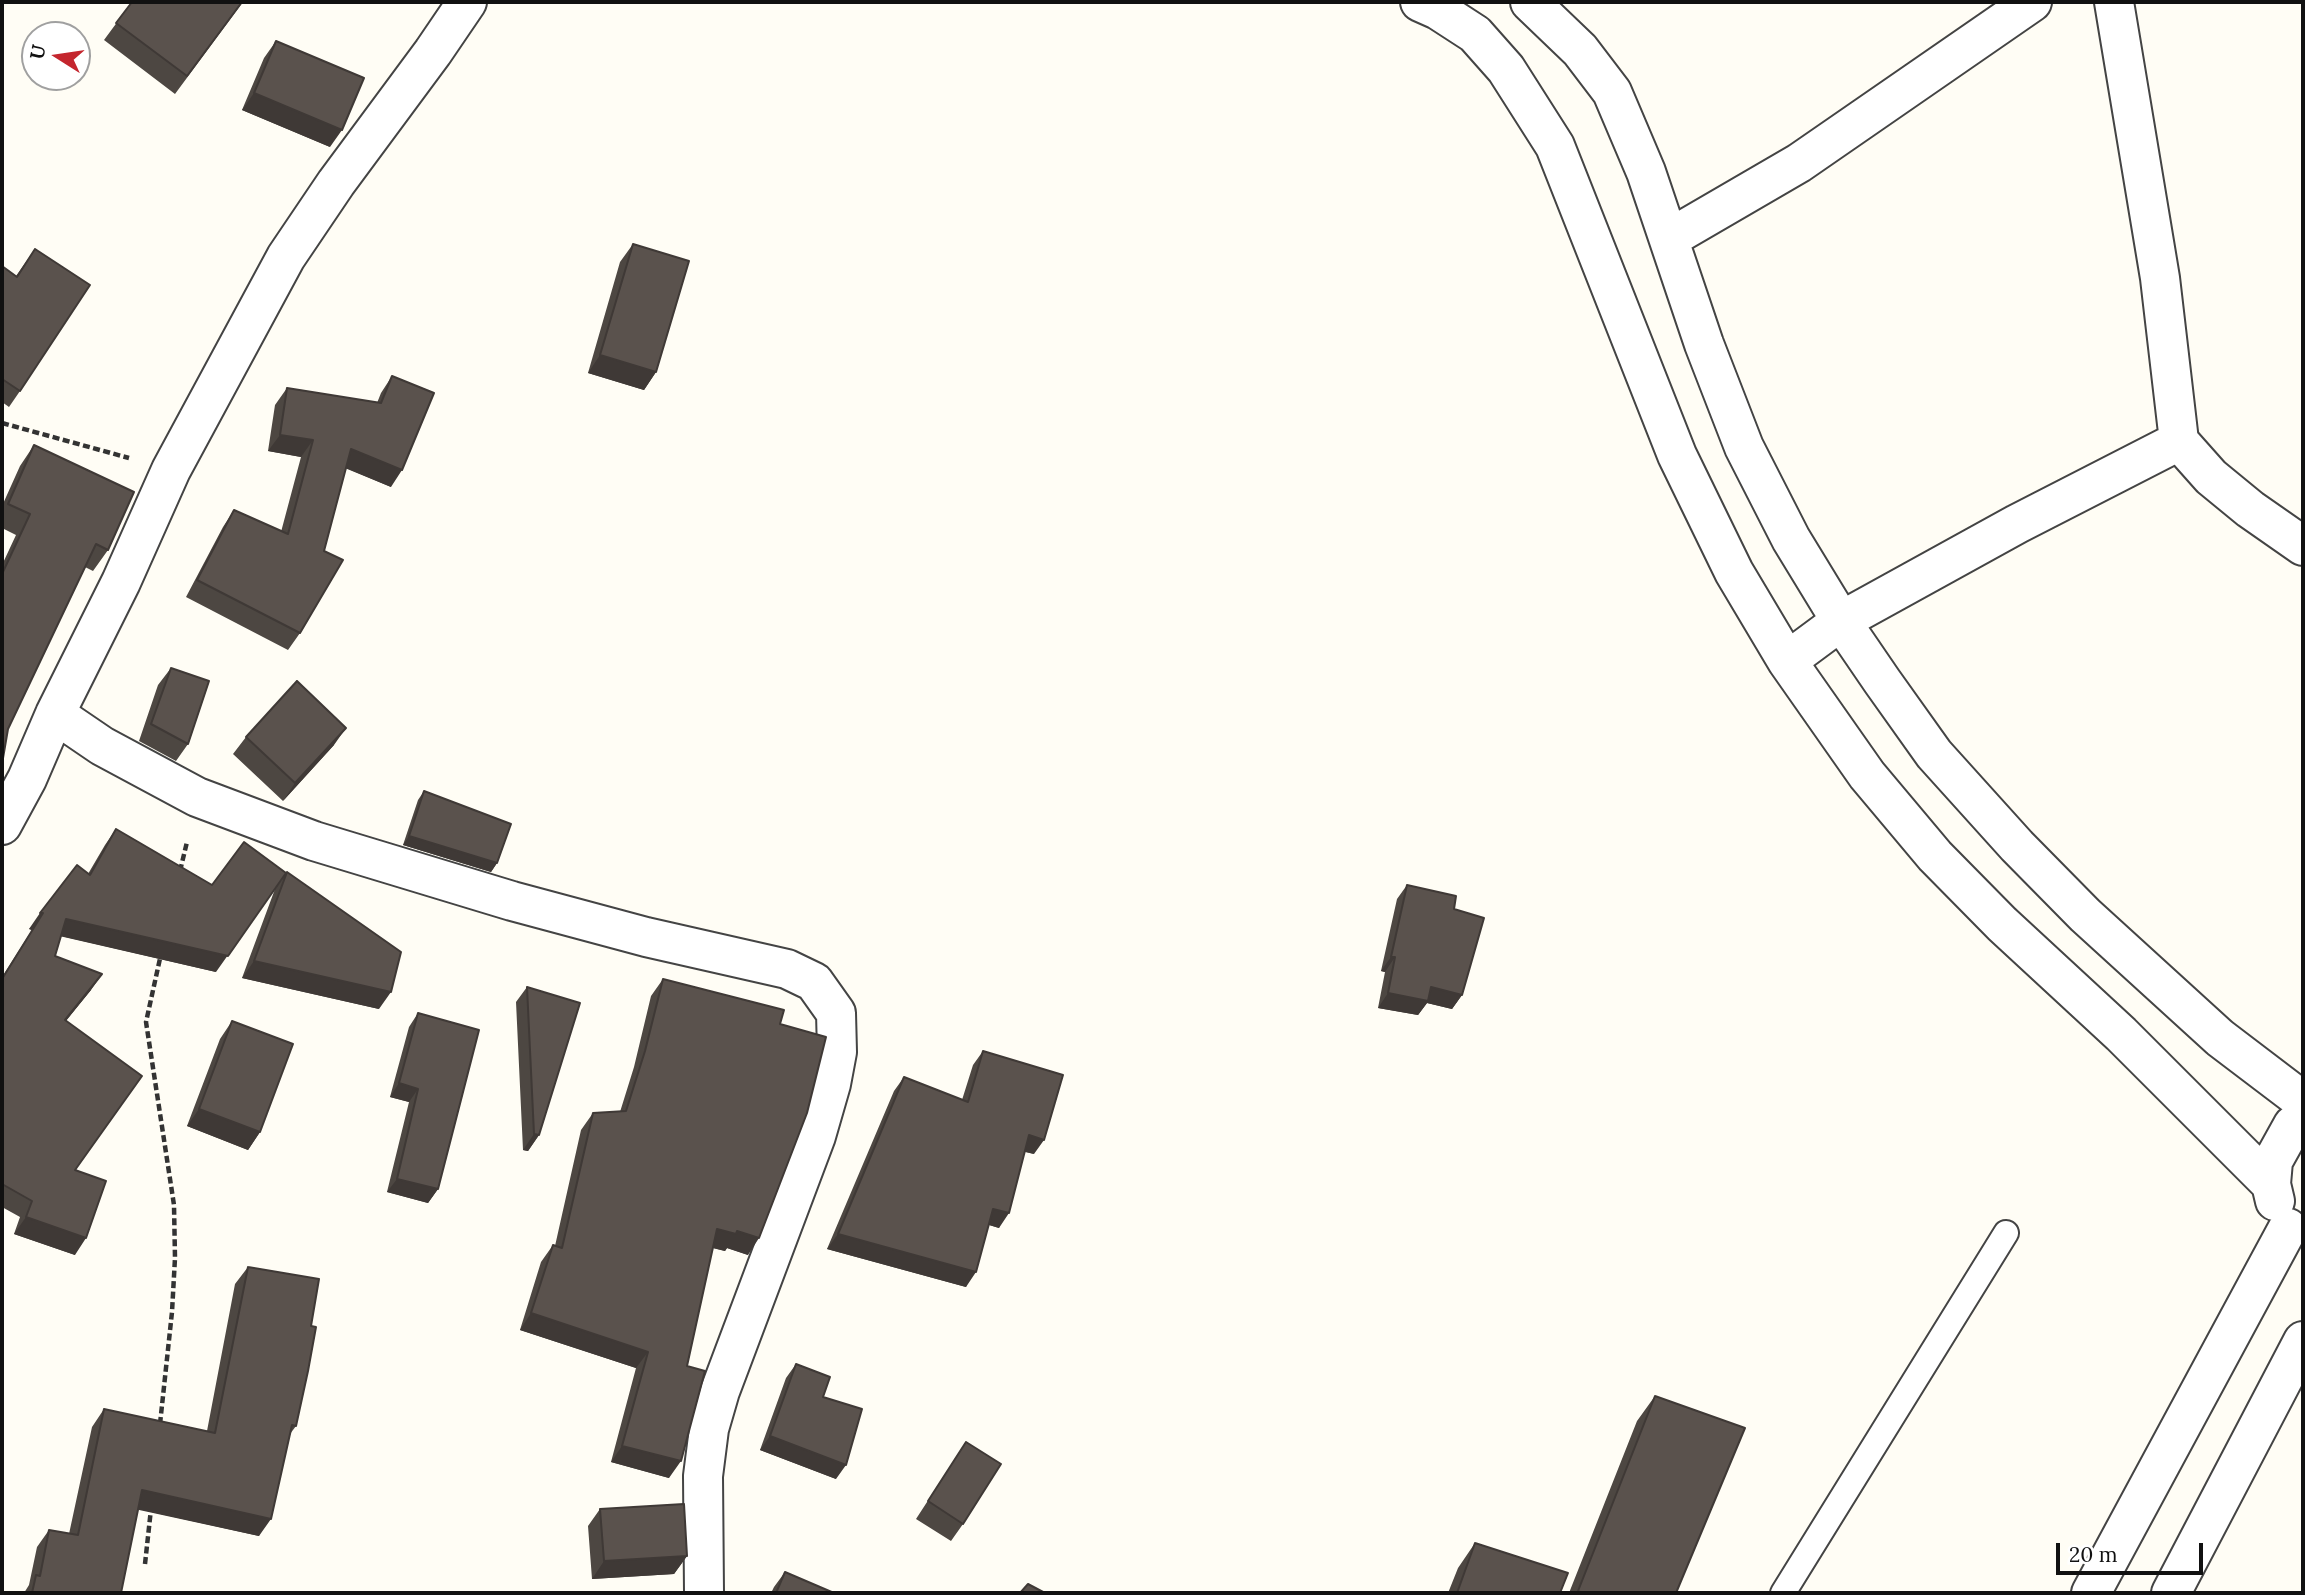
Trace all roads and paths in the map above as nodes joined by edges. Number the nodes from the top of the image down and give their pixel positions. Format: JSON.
{"nodes":[{"id":1,"x":467,"y":2,"type":"edge"},
{"id":2,"x":1420,"y":2,"type":"edge"},
{"id":3,"x":1530,"y":2,"type":"edge"},
{"id":4,"x":2032,"y":2,"type":"edge"},
{"id":5,"x":2114,"y":2,"type":"edge"},
{"id":6,"x":1670,"y":238,"type":"junction"},
{"id":7,"x":2,"y":423,"type":"edge"},
{"id":8,"x":2179,"y":441,"type":"junction"},
{"id":9,"x":171,"y":470,"type":"junction"},
{"id":10,"x":2303,"y":546,"type":"edge"},
{"id":11,"x":1841,"y":621,"type":"junction"},
{"id":12,"x":1787,"y":661,"type":"junction"},
{"id":13,"x":55,"y":714,"type":"junction"},
{"id":14,"x":197,"y":797,"type":"junction"},
{"id":15,"x":2,"y":825,"type":"edge"},
{"id":16,"x":179,"y":876,"type":"edge"},
{"id":17,"x":164,"y":943,"type":"edge"},
{"id":18,"x":2303,"y":1101,"type":"edge"},
{"id":19,"x":2303,"y":1118,"type":"edge"},
{"id":20,"x":2271,"y":1184,"type":"junction"},
{"id":21,"x":2006,"y":1233,"type":"dead end"},
{"id":22,"x":2295,"y":1235,"type":"edge"},
{"id":23,"x":2303,"y":1340,"type":"edge"},
{"id":24,"x":159,"y":1431,"type":"edge"},
{"id":25,"x":152,"y":1497,"type":"edge"},
{"id":26,"x":145,"y":1564,"type":"dead end"},
{"id":27,"x":704,"y":1593,"type":"edge"},
{"id":28,"x":1783,"y":1593,"type":"edge"},
{"id":29,"x":2091,"y":1593,"type":"edge"},
{"id":30,"x":2171,"y":1593,"type":"edge"}],
"edges":[{"from":1,"to":9,"type":"street"},
{"from":2,"to":12,"type":"street"},
{"from":3,"to":6,"type":"street"},
{"from":4,"to":6,"type":"street"},
{"from":5,"to":8,"type":"street"},
{"from":6,"to":11,"type":"street"},
{"from":7,"to":9,"type":"path"},
{"from":8,"to":10,"type":"street"},
{"from":8,"to":11,"type":"street"},
{"from":9,"to":13,"type":"street"},
{"from":11,"to":12,"type":"street"},
{"from":11,"to":18,"type":"street"},
{"from":12,"to":20,"type":"street"},
{"from":13,"to":14,"type":"street"},
{"from":13,"to":15,"type":"street"},
{"from":14,"to":16,"type":"path"},
{"from":14,"to":27,"type":"street"},
{"from":17,"to":24,"type":"path"},
{"from":19,"to":20,"type":"street"},
{"from":20,"to":22,"type":"street"},
{"from":21,"to":28,"type":"lane"},
{"from":22,"to":29,"type":"street"},
{"from":23,"to":30,"type":"street"},
{"from":25,"to":26,"type":"path"}]}
